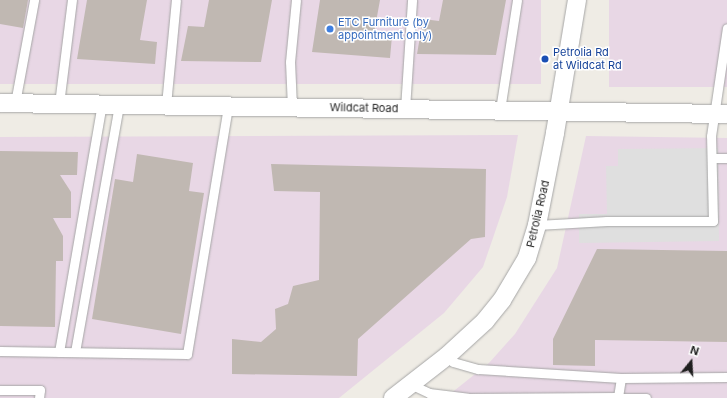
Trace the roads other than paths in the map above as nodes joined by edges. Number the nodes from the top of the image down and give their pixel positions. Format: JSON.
{"nodes":[{"id":1,"x":34,"y":0,"type":"edge"},
{"id":2,"x":72,"y":0,"type":"edge"},
{"id":3,"x":176,"y":0,"type":"edge"},
{"id":4,"x":296,"y":0,"type":"edge"},
{"id":5,"x":412,"y":0,"type":"edge"},
{"id":6,"x":517,"y":0,"type":"edge"},
{"id":7,"x":577,"y":0,"type":"edge"},
{"id":8,"x":727,"y":28,"type":"edge"},
{"id":9,"x":8,"y":103,"type":"edge"},
{"id":10,"x":59,"y":104,"type":"junction"},
{"id":11,"x":110,"y":105,"type":"junction"},
{"id":12,"x":166,"y":106,"type":"junction"},
{"id":13,"x":228,"y":106,"type":"junction"},
{"id":14,"x":292,"y":107,"type":"junction"},
{"id":15,"x":405,"y":109,"type":"junction"},
{"id":16,"x":500,"y":110,"type":"junction"},
{"id":17,"x":559,"y":111,"type":"junction"},
{"id":18,"x":720,"y":114,"type":"edge"},
{"id":19,"x":712,"y":158,"type":"junction"},
{"id":20,"x":727,"y":158,"type":"edge"},
{"id":21,"x":537,"y":225,"type":"junction"},
{"id":22,"x":0,"y":351,"type":"edge"},
{"id":23,"x":59,"y":352,"type":"junction"},
{"id":24,"x":75,"y":352,"type":"junction"},
{"id":25,"x":447,"y":356,"type":"junction"},
{"id":26,"x":727,"y":377,"type":"edge"},
{"id":27,"x":621,"y":378,"type":"junction"},
{"id":28,"x":410,"y":384,"type":"junction"},
{"id":29,"x":0,"y":390,"type":"edge"},
{"id":30,"x":39,"y":398,"type":"edge"},
{"id":31,"x":393,"y":398,"type":"edge"},
{"id":32,"x":468,"y":398,"type":"edge"},
{"id":33,"x":618,"y":398,"type":"edge"},
{"id":34,"x":646,"y":398,"type":"edge"}],
"edges":[{"from":1,"to":9,"type":"lane"},
{"from":2,"to":10,"type":"lane"},
{"from":3,"to":12,"type":"lane"},
{"from":4,"to":14,"type":"lane"},
{"from":5,"to":15,"type":"lane"},
{"from":6,"to":16,"type":"lane"},
{"from":7,"to":17,"type":"street","name":"Petrolia Road"},
{"from":8,"to":18,"type":"lane"},
{"from":9,"to":10,"type":"street","name":"Wildcat Road"},
{"from":10,"to":11,"type":"street","name":"Wildcat Road"},
{"from":11,"to":12,"type":"street","name":"Wildcat Road"},
{"from":11,"to":23,"type":"lane"},
{"from":11,"to":24,"type":"lane"},
{"from":12,"to":13,"type":"street","name":"Wildcat Road"},
{"from":13,"to":14,"type":"street","name":"Wildcat Road"},
{"from":13,"to":24,"type":"lane"},
{"from":14,"to":15,"type":"street","name":"Wildcat Road"},
{"from":15,"to":16,"type":"street","name":"Wildcat Road"},
{"from":16,"to":17,"type":"street","name":"Wildcat Road"},
{"from":17,"to":18,"type":"street","name":"Wildcat Road"},
{"from":17,"to":21,"type":"street","name":"Petrolia Road"},
{"from":18,"to":19,"type":"lane"},
{"from":19,"to":20,"type":"lane"},
{"from":19,"to":21,"type":"lane"},
{"from":21,"to":25,"type":"street","name":"Petrolia Road"},
{"from":22,"to":23,"type":"lane"},
{"from":23,"to":24,"type":"lane"},
{"from":25,"to":27,"type":"lane"},
{"from":25,"to":28,"type":"street","name":"Petrolia Road"},
{"from":26,"to":27,"type":"lane"},
{"from":27,"to":33,"type":"lane"},
{"from":28,"to":31,"type":"street","name":"Petrolia Road"},
{"from":28,"to":32,"type":"lane"},
{"from":29,"to":30,"type":"lane"},
{"from":32,"to":33,"type":"lane"},
{"from":33,"to":34,"type":"lane"}]}
